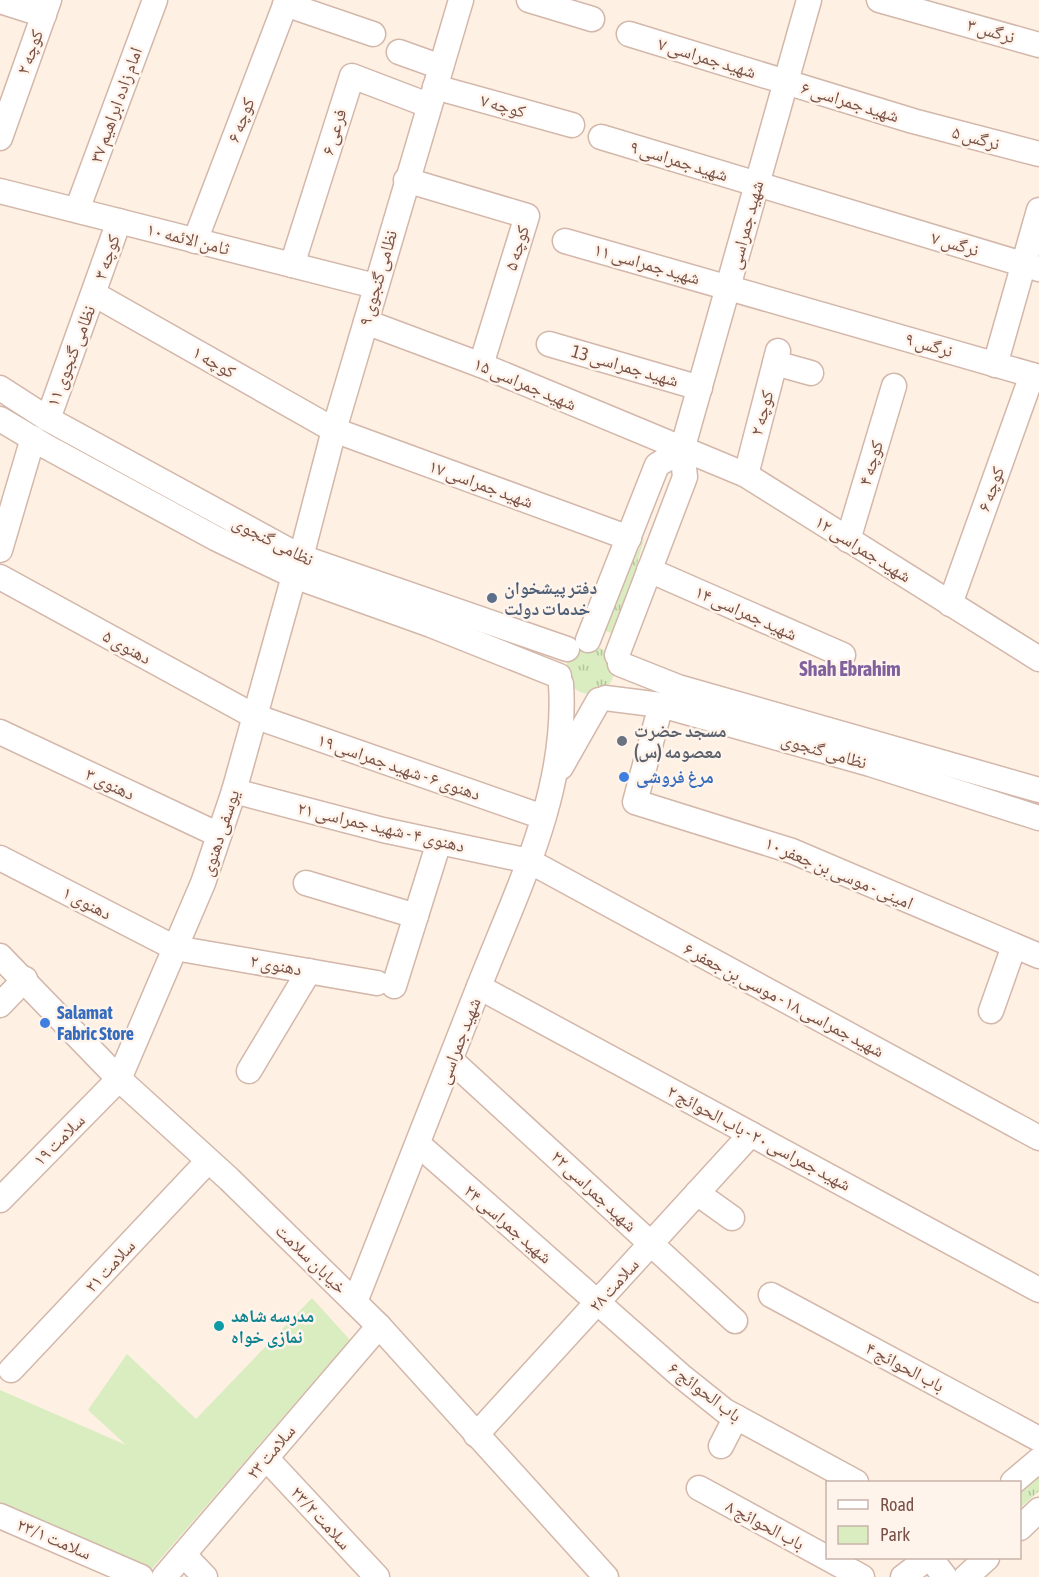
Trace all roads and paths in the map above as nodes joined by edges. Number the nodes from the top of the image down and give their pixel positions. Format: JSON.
{"nodes":[{"id":1,"x":155,"y":0,"type":"edge"},
{"id":2,"x":461,"y":0,"type":"edge"},
{"id":3,"x":530,"y":0,"type":"edge"},
{"id":4,"x":808,"y":0,"type":"edge"},
{"id":5,"x":879,"y":0,"type":"edge"},
{"id":6,"x":0,"y":1,"type":"edge"},
{"id":7,"x":286,"y":2,"type":"edge"},
{"id":8,"x":46,"y":8,"type":"edge"},
{"id":9,"x":592,"y":19,"type":"dead end"},
{"id":10,"x":373,"y":34,"type":"dead end"},
{"id":11,"x":628,"y":34,"type":"dead end"},
{"id":12,"x":1039,"y":45,"type":"edge"},
{"id":13,"x":399,"y":52,"type":"dead end"},
{"id":14,"x":786,"y":83,"type":"junction"},
{"id":15,"x":434,"y":86,"type":"junction"},
{"id":16,"x":913,"y":121,"type":"joint"},
{"id":17,"x":572,"y":125,"type":"dead end"},
{"id":18,"x":602,"y":137,"type":"dead end"},
{"id":19,"x":0,"y":138,"type":"edge"},
{"id":20,"x":1039,"y":154,"type":"edge"},
{"id":21,"x":406,"y":180,"type":"junction"},
{"id":22,"x":756,"y":185,"type":"junction"},
{"id":23,"x":2,"y":198,"type":"edge"},
{"id":24,"x":77,"y":210,"type":"junction"},
{"id":25,"x":1039,"y":210,"type":"edge"},
{"id":26,"x":119,"y":221,"type":"junction"},
{"id":27,"x":885,"y":224,"type":"joint"},
{"id":28,"x":195,"y":241,"type":"junction"},
{"id":29,"x":565,"y":241,"type":"dead end"},
{"id":30,"x":292,"y":265,"type":"junction"},
{"id":31,"x":1032,"y":267,"type":"edge"},
{"id":32,"x":375,"y":286,"type":"junction"},
{"id":33,"x":729,"y":287,"type":"junction"},
{"id":34,"x":94,"y":294,"type":"junction"},
{"id":35,"x":366,"y":321,"type":"junction"},
{"id":36,"x":862,"y":326,"type":"joint"},
{"id":37,"x":549,"y":344,"type":"dead end"},
{"id":38,"x":481,"y":365,"type":"junction"},
{"id":39,"x":995,"y":365,"type":"junction"},
{"id":40,"x":811,"y":373,"type":"dead end"},
{"id":41,"x":1036,"y":376,"type":"edge"},
{"id":42,"x":894,"y":386,"type":"dead end"},
{"id":43,"x":0,"y":388,"type":"edge"},
{"id":44,"x":700,"y":388,"type":"junction"},
{"id":45,"x":0,"y":419,"type":"edge"},
{"id":46,"x":48,"y":419,"type":"junction"},
{"id":47,"x":334,"y":430,"type":"junction"},
{"id":48,"x":33,"y":438,"type":"junction"},
{"id":49,"x":682,"y":450,"type":"junction"},
{"id":50,"x":746,"y":475,"type":"junction"},
{"id":51,"x":629,"y":538,"type":"junction"},
{"id":52,"x":848,"y":540,"type":"junction"},
{"id":53,"x":0,"y":547,"type":"edge"},
{"id":54,"x":298,"y":567,"type":"junction"},
{"id":55,"x":649,"y":570,"type":"junction"},
{"id":56,"x":0,"y":577,"type":"edge"},
{"id":57,"x":950,"y":604,"type":"junction"},
{"id":58,"x":578,"y":644,"type":"junction"},
{"id":59,"x":843,"y":655,"type":"dead end"},
{"id":60,"x":1039,"y":659,"type":"edge"},
{"id":61,"x":619,"y":660,"type":"junction"},
{"id":62,"x":560,"y":680,"type":"junction"},
{"id":63,"x":602,"y":699,"type":"junction"},
{"id":64,"x":661,"y":705,"type":"junction"},
{"id":65,"x":254,"y":716,"type":"junction"},
{"id":66,"x":0,"y":732,"type":"edge"},
{"id":67,"x":555,"y":777,"type":"junction"},
{"id":68,"x":1039,"y":790,"type":"edge"},
{"id":69,"x":234,"y":791,"type":"junction"},
{"id":70,"x":543,"y":818,"type":"junction"},
{"id":71,"x":1039,"y":818,"type":"edge"},
{"id":72,"x":219,"y":835,"type":"junction"},
{"id":73,"x":439,"y":842,"type":"junction"},
{"id":74,"x":0,"y":858,"type":"edge"},
{"id":75,"x":529,"y":861,"type":"junction"},
{"id":76,"x":306,"y":883,"type":"dead end"},
{"id":77,"x":416,"y":916,"type":"junction"},
{"id":78,"x":1014,"y":946,"type":"junction"},
{"id":79,"x":175,"y":948,"type":"junction"},
{"id":80,"x":0,"y":956,"type":"edge"},
{"id":81,"x":1039,"y":956,"type":"edge"},
{"id":82,"x":309,"y":971,"type":"junction"},
{"id":83,"x":25,"y":979,"type":"junction"},
{"id":84,"x":479,"y":987,"type":"junction"},
{"id":85,"x":0,"y":1005,"type":"edge"},
{"id":86,"x":991,"y":1011,"type":"dead end"},
{"id":87,"x":452,"y":1061,"type":"junction"},
{"id":88,"x":249,"y":1071,"type":"dead end"},
{"id":89,"x":119,"y":1079,"type":"junction"},
{"id":90,"x":751,"y":1134,"type":"junction"},
{"id":91,"x":1039,"y":1138,"type":"edge"},
{"id":92,"x":418,"y":1144,"type":"junction"},
{"id":93,"x":208,"y":1161,"type":"junction"},
{"id":94,"x":697,"y":1193,"type":"junction"},
{"id":95,"x":0,"y":1200,"type":"edge"},
{"id":96,"x":732,"y":1218,"type":"dead end"},
{"id":97,"x":651,"y":1243,"type":"junction"},
{"id":98,"x":1039,"y":1290,"type":"edge"},
{"id":99,"x":771,"y":1295,"type":"dead end"},
{"id":100,"x":355,"y":1302,"type":"junction"},
{"id":101,"x":598,"y":1303,"type":"junction"},
{"id":102,"x":735,"y":1321,"type":"dead end"},
{"id":103,"x":378,"y":1326,"type":"junction"},
{"id":104,"x":11,"y":1371,"type":"dead end"},
{"id":105,"x":736,"y":1417,"type":"junction"},
{"id":106,"x":476,"y":1435,"type":"junction"},
{"id":107,"x":1039,"y":1439,"type":"edge"},
{"id":108,"x":721,"y":1446,"type":"dead end"},
{"id":109,"x":266,"y":1458,"type":"junction"},
{"id":110,"x":1039,"y":1460,"type":"edge"},
{"id":111,"x":854,"y":1481,"type":"edge"},
{"id":112,"x":1014,"y":1481,"type":"edge"},
{"id":113,"x":699,"y":1488,"type":"dead end"},
{"id":114,"x":1039,"y":1510,"type":"edge"},
{"id":115,"x":0,"y":1516,"type":"edge"},
{"id":116,"x":1021,"y":1527,"type":"edge"},
{"id":117,"x":184,"y":1555,"type":"junction"},
{"id":118,"x":826,"y":1557,"type":"edge"},
{"id":119,"x":829,"y":1559,"type":"edge"},
{"id":120,"x":926,"y":1559,"type":"edge"},
{"id":121,"x":935,"y":1559,"type":"edge"},
{"id":122,"x":985,"y":1559,"type":"edge"},
{"id":123,"x":141,"y":1577,"type":"edge"},
{"id":124,"x":164,"y":1577,"type":"edge"},
{"id":125,"x":205,"y":1577,"type":"edge"},
{"id":126,"x":376,"y":1577,"type":"edge"},
{"id":127,"x":606,"y":1577,"type":"edge"},
{"id":128,"x":862,"y":1577,"type":"edge"},
{"id":129,"x":903,"y":1577,"type":"edge"},
{"id":130,"x":945,"y":1577,"type":"edge"},
{"id":131,"x":966,"y":1577,"type":"edge"}],
"edges":[{"from":1,"to":24,"type":"street","name":"امام زاده ابراهیم ۳۷"},
{"from":2,"to":15,"type":"street","name":"نظامی گنجوی ۹"},
{"from":3,"to":9,"type":"street"},
{"from":4,"to":14,"type":"street","name":"شهید جمراسی"},
{"from":5,"to":12,"type":"street","name":"نرگس ۳"},
{"from":6,"to":8,"type":"street"},
{"from":7,"to":10,"type":"street"},
{"from":7,"to":28,"type":"street","name":"کوچه ۶"},
{"from":8,"to":19,"type":"street","name":"کوچه ۲"},
{"from":11,"to":14,"type":"street","name":"شهید جمراسی ۷"},
{"from":13,"to":15,"type":"street"},
{"from":14,"to":16,"type":"street","name":"شهید جمراسی ۶"},
{"from":14,"to":22,"type":"street","name":"شهید جمراسی"},
{"from":15,"to":17,"type":"street","name":"کوچه ۷"},
{"from":15,"to":21,"type":"street","name":"نظامی گنجوی ۹"},
{"from":15,"to":30,"type":"street","name":"فرعی ۶"},
{"from":16,"to":20,"type":"street","name":"نرگس ۵"},
{"from":18,"to":22,"type":"street","name":"شهید جمراسی ۹"},
{"from":21,"to":32,"type":"street","name":"نظامی گنجوی ۹"},
{"from":21,"to":38,"type":"street","name":"کوچه ۵"},
{"from":22,"to":27,"type":"street","name":"شهید جمراسی ۹"},
{"from":22,"to":33,"type":"street","name":"شهید جمراسی"},
{"from":23,"to":24,"type":"street","name":"ثامن الائمه ۱۰"},
{"from":24,"to":26,"type":"street","name":"ثامن الائمه ۱۰"},
{"from":25,"to":31,"type":"street"},
{"from":26,"to":28,"type":"street","name":"ثامن الائمه ۱۰"},
{"from":26,"to":34,"type":"street","name":"کوچه ۳"},
{"from":27,"to":31,"type":"street","name":"نرگس ۷"},
{"from":28,"to":30,"type":"street","name":"ثامن الائمه ۱۰"},
{"from":29,"to":33,"type":"street","name":"شهید جمراسی ۱۱"},
{"from":30,"to":32,"type":"street","name":"ثامن الائمه ۱۰"},
{"from":31,"to":39,"type":"street"},
{"from":32,"to":35,"type":"street","name":"نظامی گنجوی ۹"},
{"from":33,"to":36,"type":"street","name":"شهید جمراسی ۱۱"},
{"from":33,"to":44,"type":"street","name":"شهید جمراسی"},
{"from":34,"to":46,"type":"street","name":"نظامی گنجوی ۱۱"},
{"from":34,"to":47,"type":"street","name":"کوچه ۱"},
{"from":35,"to":38,"type":"street","name":"شهید جمراسی ۱۵"},
{"from":35,"to":47,"type":"street","name":"نظامی گنجوی ۹"},
{"from":36,"to":39,"type":"street","name":"نرگس ۹"},
{"from":37,"to":44,"type":"street","name":"شهید جمراسی 13"},
{"from":38,"to":49,"type":"street","name":"شهید جمراسی ۱۵"},
{"from":39,"to":41,"type":"street","name":"نرگس ۹"},
{"from":40,"to":50,"type":"street","name":"کوچه ۲"},
{"from":41,"to":57,"type":"street","name":"کوچه ۶"},
{"from":42,"to":52,"type":"street","name":"کوچه ۴"},
{"from":43,"to":46,"type":"street","name":"نظامی گنجوی"},
{"from":44,"to":49,"type":"street","name":"شهید جمراسی"},
{"from":45,"to":48,"type":"street","name":"نظامی گنجوی"},
{"from":46,"to":54,"type":"street","name":"نظامی گنجوی"},
{"from":47,"to":51,"type":"street","name":"شهید جمراسی ۱۷"},
{"from":47,"to":54,"type":"street","name":"نظامی گنجوی ۹"},
{"from":48,"to":53,"type":"street"},
{"from":48,"to":54,"type":"street","name":"نظامی گنجوی"},
{"from":49,"to":50,"type":"street","name":"شهید جمراسی ۱۲"},
{"from":49,"to":51,"type":"street"},
{"from":49,"to":55,"type":"street","name":"شهید جمراسی"},
{"from":50,"to":52,"type":"street","name":"شهید جمراسی ۱۲"},
{"from":51,"to":58,"type":"street"},
{"from":52,"to":57,"type":"street","name":"شهید جمراسی ۱۲"},
{"from":54,"to":58,"type":"street","name":"نظامی گنجوی"},
{"from":54,"to":62,"type":"street","name":"نظامی گنجوی"},
{"from":54,"to":65,"type":"street","name":"یوسفی دهنوی"},
{"from":55,"to":59,"type":"street","name":"شهید جمراسی ۱۴"},
{"from":55,"to":61,"type":"street","name":"شهید جمراسی"},
{"from":56,"to":65,"type":"street","name":"دهنوی ۵"},
{"from":57,"to":60,"type":"street","name":"شهید جمراسی ۱۲"},
{"from":58,"to":61,"type":"street"},
{"from":58,"to":62,"type":"street"},
{"from":61,"to":63,"type":"street"},
{"from":61,"to":68,"type":"street","name":"نظامی گنجوی"},
{"from":62,"to":63,"type":"street"},
{"from":62,"to":67,"type":"street"},
{"from":63,"to":64,"type":"street","name":"نظامی گنجوی"},
{"from":63,"to":67,"type":"street"},
{"from":64,"to":71,"type":"street","name":"نظامی گنجوی"},
{"from":64,"to":78,"type":"street","name":"امینی - موسی بن جعفر ۱۰"},
{"from":65,"to":69,"type":"street","name":"یوسفی دهنوی"},
{"from":65,"to":70,"type":"street","name":"دهنوی ۶ - شهید جمراسی ۱۹"},
{"from":66,"to":72,"type":"street","name":"دهنوی ۳"},
{"from":67,"to":70,"type":"street","name":"شهید جمراسی"},
{"from":69,"to":72,"type":"street","name":"یوسفی دهنوی"},
{"from":69,"to":73,"type":"street","name":"دهنوی ۴ - شهید جمراسی ۲۱"},
{"from":70,"to":75,"type":"street","name":"شهید جمراسی"},
{"from":72,"to":79,"type":"street","name":"یوسفی دهنوی"},
{"from":73,"to":75,"type":"street","name":"دهنوی ۴ - شهید جمراسی ۲۱"},
{"from":73,"to":77,"type":"street"},
{"from":74,"to":79,"type":"street","name":"دهنوی ۱"},
{"from":75,"to":84,"type":"street","name":"شهید جمراسی"},
{"from":75,"to":91,"type":"street","name":"شهید جمراسی ۱۸ - موسی بن جعفر ۶"},
{"from":76,"to":77,"type":"street"},
{"from":77,"to":82,"type":"street","name":"دهنوی ۲"},
{"from":78,"to":81,"type":"street","name":"امینی - موسی بن جعفر ۱۰"},
{"from":78,"to":86,"type":"street"},
{"from":79,"to":82,"type":"street","name":"دهنوی ۲"},
{"from":79,"to":89,"type":"street","name":"یوسفی دهنوی"},
{"from":80,"to":83,"type":"street","name":"خیابان سلامت"},
{"from":82,"to":88,"type":"street"},
{"from":83,"to":85,"type":"street"},
{"from":83,"to":89,"type":"street","name":"خیابان سلامت"},
{"from":84,"to":87,"type":"street","name":"شهید جمراسی"},
{"from":84,"to":90,"type":"street","name":"شهید جمراسی ۲۰ - باب الحوائج ۲"},
{"from":87,"to":92,"type":"street","name":"شهید جمراسی"},
{"from":87,"to":97,"type":"street","name":"شهید جمراسی ۲۲"},
{"from":89,"to":93,"type":"street","name":"خیابان سلامت"},
{"from":89,"to":95,"type":"street","name":"سلامت ۱۹"},
{"from":90,"to":94,"type":"street","name":"سلامت ۲۸"},
{"from":90,"to":98,"type":"street","name":"شهید جمراسی ۲۰ - باب الحوائج ۲"},
{"from":92,"to":100,"type":"street","name":"شهید جمراسی"},
{"from":92,"to":101,"type":"street","name":"شهید جمراسی ۲۴"},
{"from":93,"to":100,"type":"street","name":"خیابان سلامت"},
{"from":93,"to":104,"type":"street","name":"سلامت ۲۱"},
{"from":94,"to":96,"type":"street"},
{"from":94,"to":97,"type":"street","name":"سلامت ۲۸"},
{"from":97,"to":101,"type":"street","name":"سلامت ۲۸"},
{"from":97,"to":102,"type":"street","name":"شهید جمراسی ۲۲"},
{"from":99,"to":107,"type":"street","name":"باب الحوائج ۴"},
{"from":100,"to":103,"type":"street","name":"خیابان سلامت"},
{"from":101,"to":105,"type":"street","name":"باب الحوائج ۶"},
{"from":101,"to":106,"type":"street","name":"سلامت ۲۸"},
{"from":103,"to":106,"type":"street","name":"خیابان سلامت"},
{"from":103,"to":109,"type":"street","name":"سلامت ۲۳"},
{"from":105,"to":108,"type":"street"},
{"from":105,"to":111,"type":"street","name":"باب الحوائج ۶"},
{"from":106,"to":127,"type":"street","name":"خیابان سلامت"},
{"from":109,"to":117,"type":"street","name":"سلامت ۲۳"},
{"from":109,"to":126,"type":"street","name":"سلامت ۲۳/۲"},
{"from":110,"to":112,"type":"street"},
{"from":113,"to":118,"type":"street","name":"باب الحوائج ۸"},
{"from":114,"to":116,"type":"street"},
{"from":115,"to":123,"type":"street","name":"سلامت ۲۳/۱"},
{"from":117,"to":124,"type":"street","name":"سلامت ۲۳"},
{"from":117,"to":125,"type":"street"},
{"from":119,"to":128,"type":"street","name":"باب الحوائج ۸"},
{"from":120,"to":129,"type":"street"},
{"from":121,"to":130,"type":"street"},
{"from":122,"to":131,"type":"street"}]}
